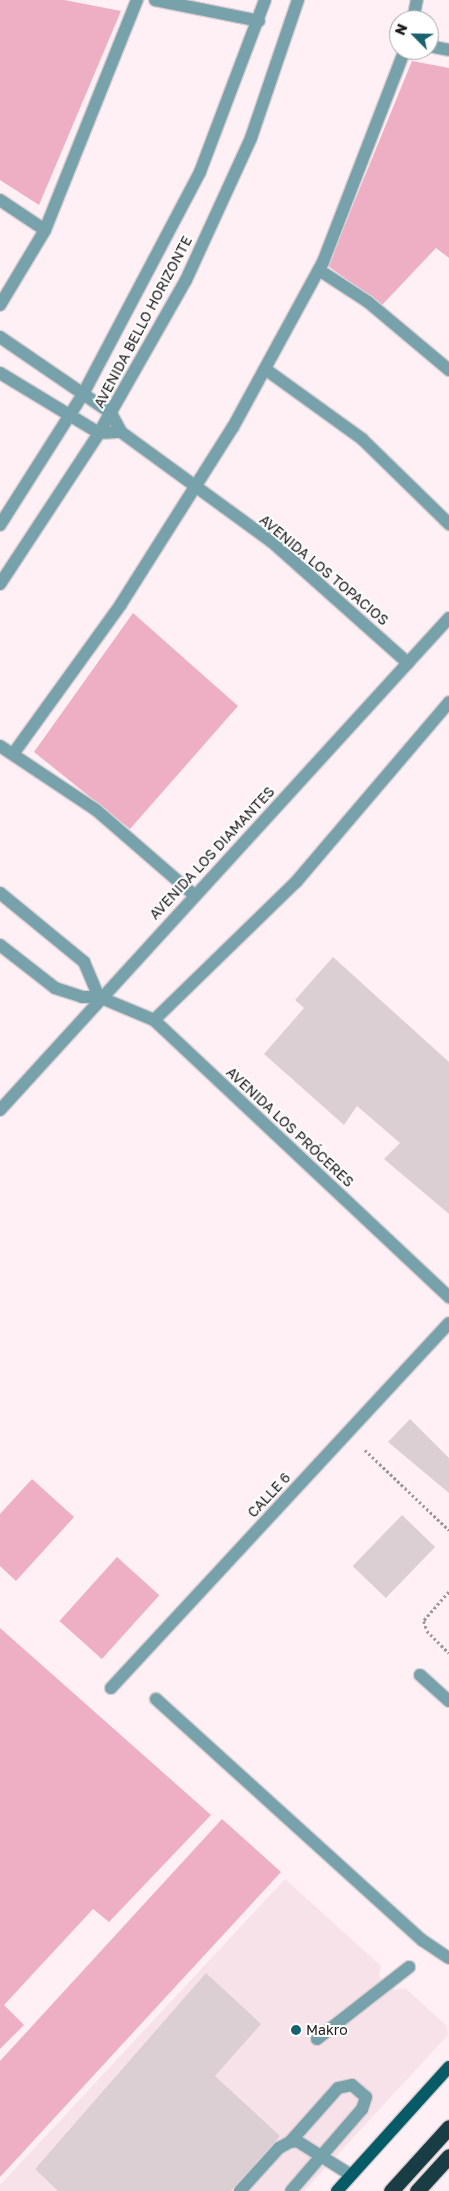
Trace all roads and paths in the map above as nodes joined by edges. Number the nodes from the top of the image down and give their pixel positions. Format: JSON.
{"nodes":[{"id":1,"x":137,"y":0,"type":"edge"},
{"id":2,"x":155,"y":0,"type":"edge"},
{"id":3,"x":265,"y":0,"type":"edge"},
{"id":4,"x":298,"y":0,"type":"edge"},
{"id":5,"x":260,"y":21,"type":"junction"},
{"id":6,"x":401,"y":60,"type":"edge"},
{"id":7,"x":0,"y":200,"type":"edge"},
{"id":8,"x":45,"y":230,"type":"junction"},
{"id":9,"x":318,"y":270,"type":"junction"},
{"id":10,"x":0,"y":304,"type":"edge"},
{"id":11,"x":0,"y":337,"type":"edge"},
{"id":12,"x":265,"y":369,"type":"junction"},
{"id":13,"x":449,"y":370,"type":"edge"},
{"id":14,"x":0,"y":373,"type":"edge"},
{"id":15,"x":83,"y":394,"type":"junction"},
{"id":16,"x":111,"y":413,"type":"junction"},
{"id":17,"x":71,"y":416,"type":"junction"},
{"id":18,"x":121,"y":432,"type":"junction"},
{"id":19,"x":99,"y":433,"type":"junction"},
{"id":20,"x":197,"y":488,"type":"junction"},
{"id":21,"x":449,"y":524,"type":"edge"},
{"id":22,"x":0,"y":525,"type":"edge"},
{"id":23,"x":0,"y":584,"type":"edge"},
{"id":24,"x":449,"y":618,"type":"edge"},
{"id":25,"x":408,"y":663,"type":"junction"},
{"id":26,"x":449,"y":702,"type":"edge"},
{"id":27,"x":0,"y":746,"type":"edge"},
{"id":28,"x":14,"y":754,"type":"junction"},
{"id":29,"x":0,"y":893,"type":"edge"},
{"id":30,"x":193,"y":894,"type":"junction"},
{"id":31,"x":0,"y":945,"type":"edge"},
{"id":32,"x":100,"y":997,"type":"junction"},
{"id":33,"x":154,"y":1020,"type":"junction"},
{"id":34,"x":0,"y":1110,"type":"edge"},
{"id":35,"x":449,"y":1297,"type":"edge"},
{"id":36,"x":449,"y":1323,"type":"edge"},
{"id":37,"x":365,"y":1450,"type":"dead end"},
{"id":38,"x":449,"y":1530,"type":"edge"},
{"id":39,"x":449,"y":1592,"type":"edge"},
{"id":40,"x":449,"y":1653,"type":"edge"},
{"id":41,"x":420,"y":1674,"type":"dead end"},
{"id":42,"x":111,"y":1688,"type":"dead end"},
{"id":43,"x":156,"y":1699,"type":"dead end"},
{"id":44,"x":449,"y":1701,"type":"edge"},
{"id":45,"x":449,"y":1958,"type":"edge"},
{"id":46,"x":409,"y":1967,"type":"dead end"},
{"id":47,"x":317,"y":2038,"type":"dead end"},
{"id":48,"x":449,"y":2067,"type":"edge"},
{"id":49,"x":449,"y":2127,"type":"edge"},
{"id":50,"x":290,"y":2142,"type":"junction"},
{"id":51,"x":449,"y":2156,"type":"edge"},
{"id":52,"x":320,"y":2158,"type":"junction"},
{"id":53,"x":351,"y":2175,"type":"junction"},
{"id":54,"x":240,"y":2191,"type":"edge"},
{"id":55,"x":291,"y":2191,"type":"edge"},
{"id":56,"x":337,"y":2191,"type":"edge"},
{"id":57,"x":391,"y":2191,"type":"edge"},
{"id":58,"x":417,"y":2191,"type":"edge"}],
"edges":[{"from":1,"to":8,"type":"street"},
{"from":2,"to":5,"type":"street"},
{"from":3,"to":5,"type":"street","name":"AVENIDA BELLO HORIZONTE"},
{"from":4,"to":16,"type":"street","name":"AVENIDA BELLO HORIZONTE"},
{"from":5,"to":15,"type":"street","name":"AVENIDA BELLO HORIZONTE"},
{"from":6,"to":9,"type":"street"},
{"from":7,"to":8,"type":"street"},
{"from":8,"to":10,"type":"street"},
{"from":9,"to":12,"type":"street"},
{"from":9,"to":13,"type":"street"},
{"from":11,"to":15,"type":"street","name":"AVENIDA LOS TOPACIOS"},
{"from":12,"to":20,"type":"street"},
{"from":12,"to":21,"type":"street"},
{"from":14,"to":17,"type":"street"},
{"from":15,"to":16,"type":"street","name":"AVENIDA LOS TOPACIOS"},
{"from":15,"to":17,"type":"street","name":"AVENIDA BELLO HORIZONTE"},
{"from":16,"to":18,"type":"street","name":"AVENIDA LOS TOPACIOS"},
{"from":16,"to":19,"type":"street","name":"AVENIDA BELLO HORIZONTE"},
{"from":17,"to":19,"type":"street"},
{"from":17,"to":22,"type":"street","name":"AVENIDA BELLO HORIZONTE"},
{"from":18,"to":19,"type":"street"},
{"from":18,"to":20,"type":"street","name":"AVENIDA LOS TOPACIOS"},
{"from":19,"to":23,"type":"street","name":"AVENIDA BELLO HORIZONTE"},
{"from":20,"to":25,"type":"street","name":"AVENIDA LOS TOPACIOS"},
{"from":20,"to":28,"type":"street"},
{"from":24,"to":25,"type":"street","name":"AVENIDA LOS DIAMANTES"},
{"from":25,"to":30,"type":"street","name":"AVENIDA LOS DIAMANTES"},
{"from":26,"to":33,"type":"street"},
{"from":27,"to":28,"type":"street"},
{"from":28,"to":30,"type":"street"},
{"from":29,"to":32,"type":"street"},
{"from":30,"to":32,"type":"street","name":"AVENIDA LOS DIAMANTES"},
{"from":31,"to":32,"type":"street","name":"AVENIDA LOS PRÓCERES"},
{"from":32,"to":33,"type":"street","name":"AVENIDA LOS PRÓCERES"},
{"from":32,"to":34,"type":"street","name":"AVENIDA LOS DIAMANTES"},
{"from":33,"to":35,"type":"street","name":"AVENIDA LOS PRÓCERES"},
{"from":36,"to":42,"type":"street","name":"CALLE 6"},
{"from":37,"to":38,"type":"path"},
{"from":39,"to":40,"type":"path"},
{"from":41,"to":44,"type":"street"},
{"from":43,"to":45,"type":"street"},
{"from":46,"to":47,"type":"street"},
{"from":48,"to":53,"type":"main road"},
{"from":49,"to":57,"type":"highway"},
{"from":50,"to":52,"type":"street"},
{"from":50,"to":52,"type":"street"},
{"from":50,"to":54,"type":"street"},
{"from":51,"to":58,"type":"highway"},
{"from":52,"to":53,"type":"street"},
{"from":52,"to":55,"type":"street"},
{"from":53,"to":56,"type":"main road"}]}
